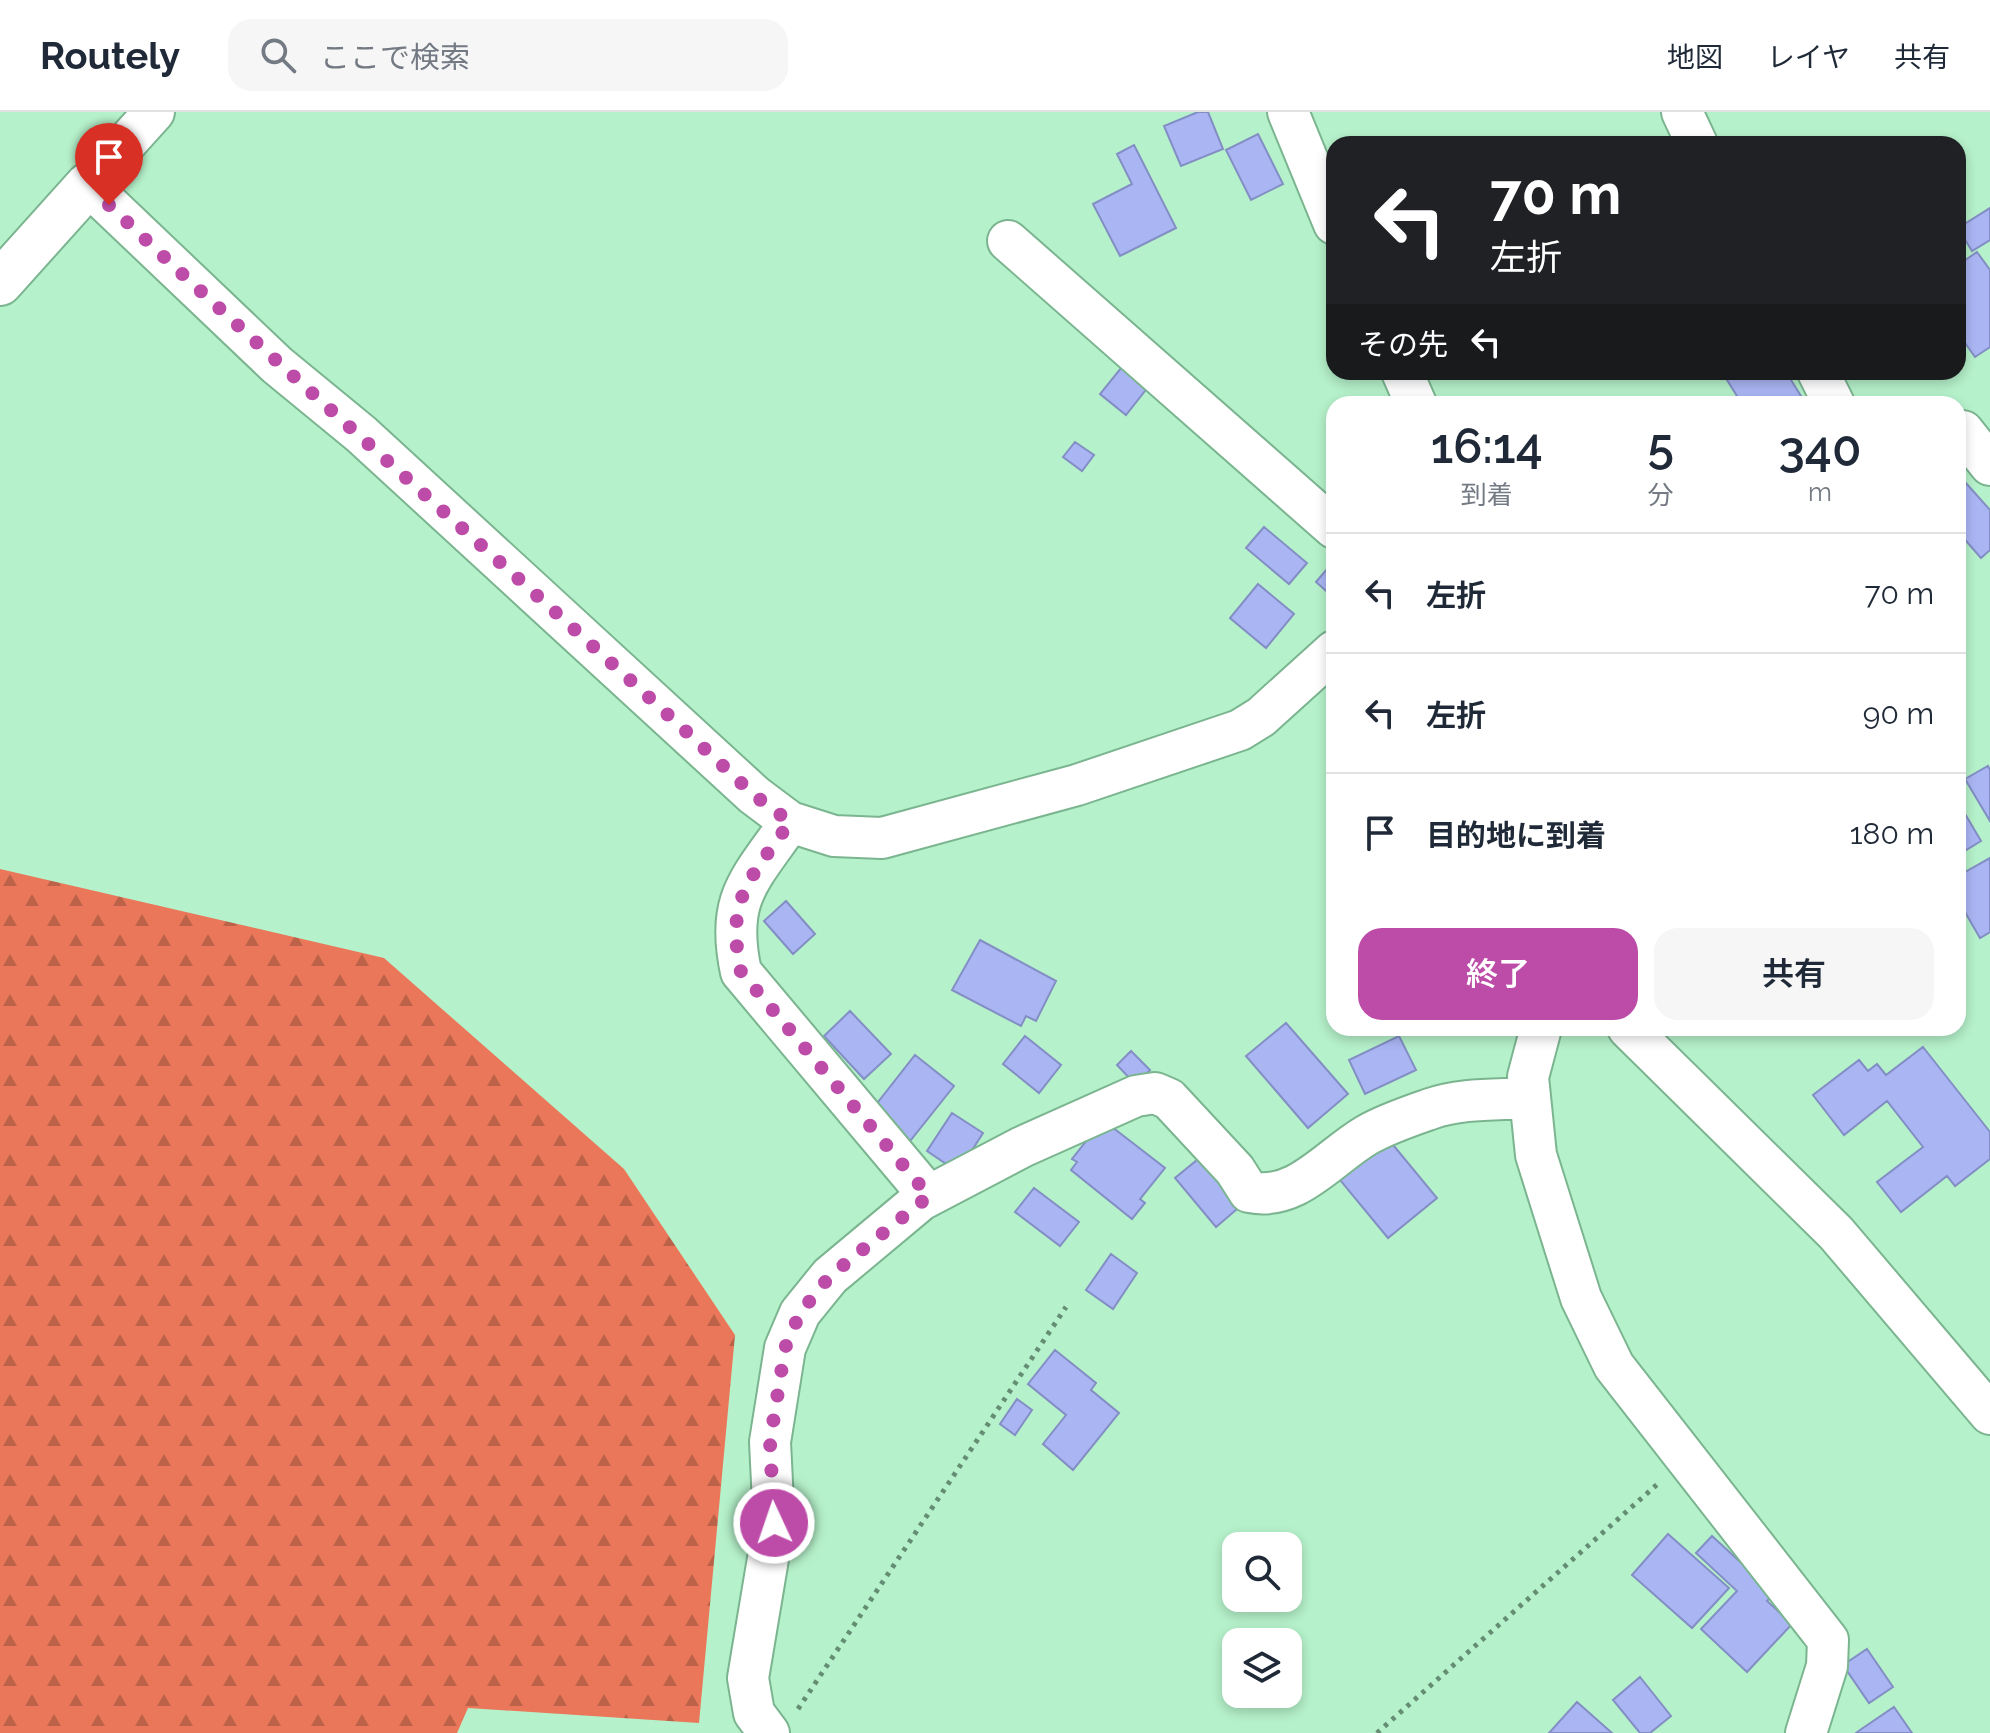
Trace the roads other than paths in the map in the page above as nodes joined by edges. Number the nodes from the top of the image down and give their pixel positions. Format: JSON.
{"nodes":[{"id":1,"x":154,"y":112,"type":"edge"},
{"id":2,"x":1288,"y":112,"type":"edge"},
{"id":3,"x":1682,"y":112,"type":"edge"},
{"id":4,"x":1693,"y":136,"type":"edge"},
{"id":5,"x":88,"y":185,"type":"junction"},
{"id":6,"x":1326,"y":205,"type":"edge"},
{"id":7,"x":1008,"y":241,"type":"dead end"},
{"id":8,"x":0,"y":283,"type":"edge"},
{"id":9,"x":1970,"y":428,"type":"edge"},
{"id":10,"x":1990,"y":465,"type":"edge"},
{"id":11,"x":1326,"y":521,"type":"edge"},
{"id":12,"x":1326,"y":658,"type":"edge"},
{"id":13,"x":790,"y":822,"type":"junction"},
{"id":14,"x":1539,"y":1036,"type":"edge"},
{"id":15,"x":1636,"y":1036,"type":"edge"},
{"id":16,"x":1528,"y":1098,"type":"junction"},
{"id":17,"x":929,"y":1196,"type":"junction"},
{"id":18,"x":1990,"y":1414,"type":"edge"},
{"id":19,"x":780,"y":1726,"type":"edge"},
{"id":20,"x":1806,"y":1733,"type":"edge"}],
"edges":[{"from":1,"to":5,"type":"street"},
{"from":2,"to":6,"type":"street"},
{"from":3,"to":4,"type":"street"},
{"from":5,"to":8,"type":"street"},
{"from":5,"to":13,"type":"street"},
{"from":7,"to":11,"type":"street"},
{"from":9,"to":10,"type":"street"},
{"from":12,"to":13,"type":"street"},
{"from":13,"to":17,"type":"street"},
{"from":14,"to":16,"type":"street"},
{"from":15,"to":18,"type":"street"},
{"from":16,"to":17,"type":"street"},
{"from":16,"to":20,"type":"street"},
{"from":17,"to":19,"type":"street"}]}
